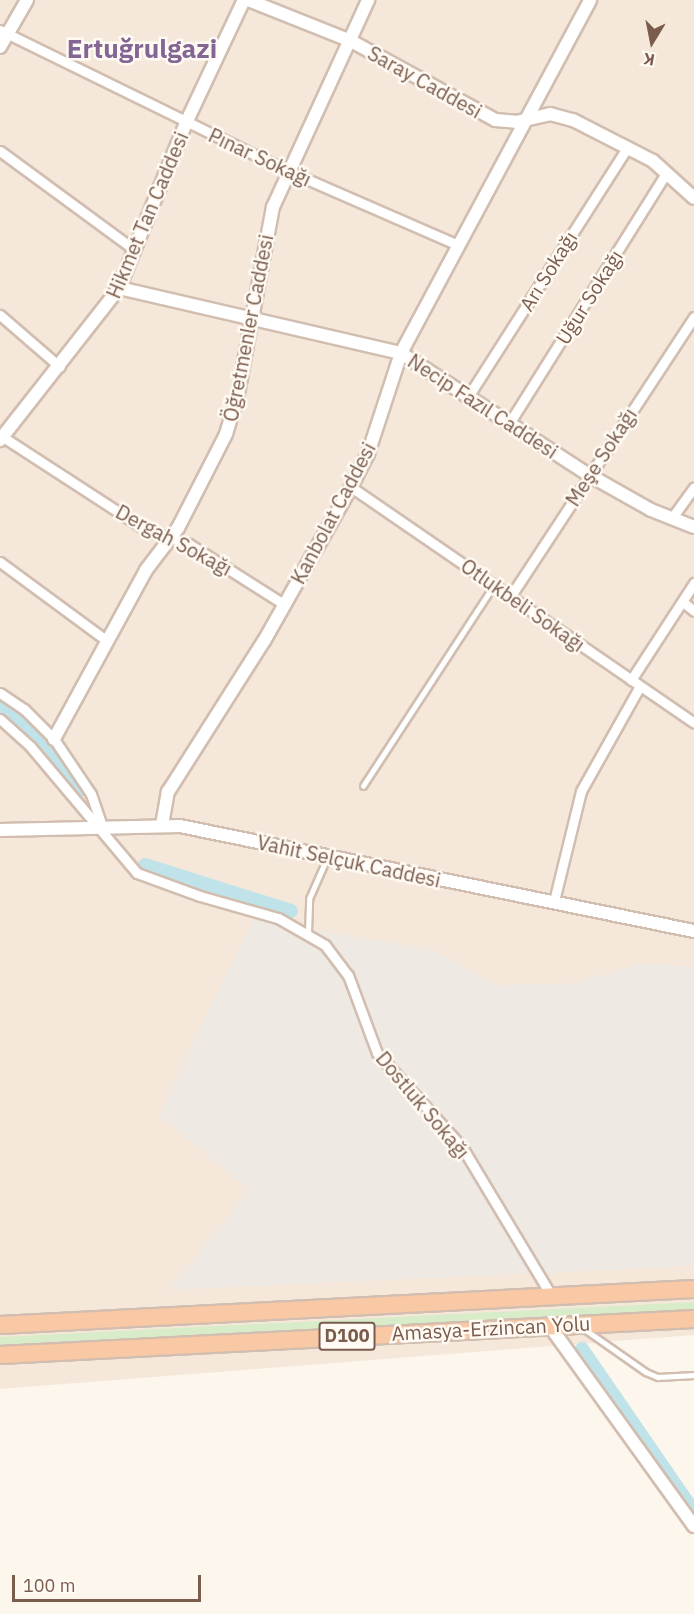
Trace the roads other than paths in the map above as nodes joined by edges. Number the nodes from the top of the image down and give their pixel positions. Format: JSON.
{"nodes":[{"id":1,"x":27,"y":0,"type":"edge"},
{"id":2,"x":246,"y":0,"type":"edge"},
{"id":3,"x":368,"y":0,"type":"edge"},
{"id":4,"x":590,"y":0,"type":"edge"},
{"id":5,"x":4,"y":32,"type":"edge"},
{"id":6,"x":351,"y":41,"type":"junction"},
{"id":7,"x":0,"y":47,"type":"edge"},
{"id":8,"x":525,"y":120,"type":"junction"},
{"id":9,"x":186,"y":123,"type":"junction"},
{"id":10,"x":628,"y":146,"type":"junction"},
{"id":11,"x":0,"y":151,"type":"edge"},
{"id":12,"x":288,"y":171,"type":"junction"},
{"id":13,"x":667,"y":172,"type":"junction"},
{"id":14,"x":693,"y":193,"type":"edge"},
{"id":15,"x":458,"y":245,"type":"junction"},
{"id":16,"x":135,"y":250,"type":"junction"},
{"id":17,"x":119,"y":288,"type":"junction"},
{"id":18,"x":0,"y":315,"type":"edge"},
{"id":19,"x":694,"y":317,"type":"edge"},
{"id":20,"x":252,"y":319,"type":"junction"},
{"id":21,"x":401,"y":353,"type":"junction"},
{"id":22,"x":60,"y":367,"type":"junction"},
{"id":23,"x":469,"y":395,"type":"junction"},
{"id":24,"x":510,"y":422,"type":"junction"},
{"id":25,"x":2,"y":438,"type":"edge"},
{"id":26,"x":589,"y":475,"type":"junction"},
{"id":27,"x":694,"y":487,"type":"edge"},
{"id":28,"x":351,"y":488,"type":"junction"},
{"id":29,"x":671,"y":519,"type":"junction"},
{"id":30,"x":694,"y":527,"type":"edge"},
{"id":31,"x":171,"y":538,"type":"junction"},
{"id":32,"x":0,"y":562,"type":"edge"},
{"id":33,"x":694,"y":583,"type":"edge"},
{"id":34,"x":494,"y":585,"type":"junction"},
{"id":35,"x":510,"y":597,"type":"junction"},
{"id":36,"x":683,"y":602,"type":"junction"},
{"id":37,"x":285,"y":605,"type":"junction"},
{"id":38,"x":694,"y":611,"type":"edge"},
{"id":39,"x":107,"y":641,"type":"junction"},
{"id":40,"x":636,"y":683,"type":"junction"},
{"id":41,"x":0,"y":693,"type":"edge"},
{"id":42,"x":0,"y":719,"type":"edge"},
{"id":43,"x":694,"y":723,"type":"edge"},
{"id":44,"x":54,"y":739,"type":"junction"},
{"id":45,"x":363,"y":786,"type":"dead end"},
{"id":46,"x":162,"y":825,"type":"junction"},
{"id":47,"x":103,"y":829,"type":"junction"},
{"id":48,"x":0,"y":830,"type":"edge"},
{"id":49,"x":327,"y":858,"type":"junction"},
{"id":50,"x":554,"y":901,"type":"junction"},
{"id":51,"x":694,"y":931,"type":"edge"},
{"id":52,"x":308,"y":933,"type":"junction"},
{"id":53,"x":694,"y":1289,"type":"edge"},
{"id":54,"x":552,"y":1297,"type":"junction"},
{"id":55,"x":694,"y":1319,"type":"edge"},
{"id":56,"x":577,"y":1323,"type":"junction"},
{"id":57,"x":0,"y":1325,"type":"edge"},
{"id":58,"x":549,"y":1325,"type":"junction"},
{"id":59,"x":0,"y":1355,"type":"edge"},
{"id":60,"x":694,"y":1375,"type":"edge"},
{"id":61,"x":694,"y":1526,"type":"edge"}],
"edges":[{"from":1,"to":5,"type":"street"},
{"from":2,"to":6,"type":"street","name":"Saray Caddesi"},
{"from":2,"to":9,"type":"street","name":"Hikmet Tan Caddesi"},
{"from":3,"to":6,"type":"street","name":"Öğretmenler Caddesi"},
{"from":4,"to":8,"type":"street","name":"Kanbolat Caddesi"},
{"from":5,"to":7,"type":"street"},
{"from":5,"to":9,"type":"street","name":"Pınar Sokağı"},
{"from":6,"to":8,"type":"street","name":"Saray Caddesi"},
{"from":6,"to":12,"type":"street","name":"Öğretmenler Caddesi"},
{"from":8,"to":10,"type":"street","name":"Saray Caddesi"},
{"from":8,"to":15,"type":"street","name":"Kanbolat Caddesi"},
{"from":9,"to":12,"type":"street","name":"Pınar Sokağı"},
{"from":9,"to":16,"type":"street","name":"Hikmet Tan Caddesi"},
{"from":10,"to":13,"type":"street","name":"Saray Caddesi"},
{"from":10,"to":23,"type":"street","name":"Arı Sokağı"},
{"from":11,"to":16,"type":"street"},
{"from":12,"to":15,"type":"street","name":"Pınar Sokağı"},
{"from":12,"to":20,"type":"street","name":"Öğretmenler Caddesi"},
{"from":13,"to":14,"type":"street","name":"Saray Caddesi"},
{"from":13,"to":24,"type":"street","name":"Uğur Sokağı"},
{"from":15,"to":21,"type":"street","name":"Kanbolat Caddesi"},
{"from":16,"to":17,"type":"street","name":"Hikmet Tan Caddesi"},
{"from":17,"to":20,"type":"street","name":"Necip Fazıl Caddesi"},
{"from":17,"to":22,"type":"street","name":"Hikmet Tan Caddesi"},
{"from":18,"to":22,"type":"street"},
{"from":19,"to":26,"type":"street","name":"Meşe Sokağı"},
{"from":20,"to":21,"type":"street","name":"Necip Fazıl Caddesi"},
{"from":20,"to":31,"type":"street","name":"Öğretmenler Caddesi"},
{"from":21,"to":23,"type":"street","name":"Necip Fazıl Caddesi"},
{"from":21,"to":28,"type":"street","name":"Kanbolat Caddesi"},
{"from":22,"to":25,"type":"street","name":"Hikmet Tan Caddesi"},
{"from":23,"to":24,"type":"street","name":"Necip Fazıl Caddesi"},
{"from":24,"to":26,"type":"street","name":"Necip Fazıl Caddesi"},
{"from":25,"to":31,"type":"street","name":"Dergah Sokağı"},
{"from":26,"to":29,"type":"street","name":"Necip Fazıl Caddesi"},
{"from":26,"to":35,"type":"street","name":"Meşe Sokağı"},
{"from":27,"to":29,"type":"street"},
{"from":28,"to":34,"type":"street","name":"Otlukbeli Sokağı"},
{"from":28,"to":37,"type":"street","name":"Kanbolat Caddesi"},
{"from":29,"to":30,"type":"street","name":"Necip Fazıl Caddesi"},
{"from":31,"to":37,"type":"street","name":"Dergah Sokağı"},
{"from":31,"to":39,"type":"street","name":"Öğretmenler Caddesi"},
{"from":32,"to":39,"type":"street"},
{"from":33,"to":36,"type":"street"},
{"from":34,"to":35,"type":"street","name":"Otlukbeli Sokağı"},
{"from":34,"to":45,"type":"lane"},
{"from":35,"to":40,"type":"street","name":"Otlukbeli Sokağı"},
{"from":36,"to":38,"type":"street"},
{"from":36,"to":40,"type":"street"},
{"from":37,"to":46,"type":"street","name":"Kanbolat Caddesi"},
{"from":39,"to":44,"type":"street","name":"Öğretmenler Caddesi"},
{"from":40,"to":43,"type":"street","name":"Otlukbeli Sokağı"},
{"from":40,"to":50,"type":"street"},
{"from":41,"to":44,"type":"street","name":"Dostluk Sokağı"},
{"from":42,"to":47,"type":"street","name":"Dostluk Sokağı"},
{"from":44,"to":47,"type":"street","name":"Dostluk Sokağı"},
{"from":46,"to":47,"type":"street","name":"Vahit Selçuk Caddesi"},
{"from":46,"to":49,"type":"street","name":"Vahit Selçuk Caddesi"},
{"from":47,"to":48,"type":"street","name":"Vahit Selçuk Caddesi"},
{"from":47,"to":52,"type":"street","name":"Dostluk Sokağı"},
{"from":49,"to":50,"type":"street","name":"Vahit Selçuk Caddesi"},
{"from":49,"to":52,"type":"lane"},
{"from":50,"to":51,"type":"street","name":"Vahit Selçuk Caddesi"},
{"from":52,"to":54,"type":"street","name":"Dostluk Sokağı"},
{"from":53,"to":54,"type":"highway","name":"Amasya-Erzincan Yolu","number":"D100"},
{"from":54,"to":57,"type":"highway","name":"Amasya-Erzincan Yolu","number":"D100"},
{"from":55,"to":56,"type":"highway","name":"Amasya-Erzincan Yolu","number":"D100"},
{"from":56,"to":58,"type":"highway","name":"Amasya-Erzincan Yolu","number":"D100"},
{"from":56,"to":60,"type":"lane"},
{"from":58,"to":59,"type":"highway","name":"Amasya-Erzincan Yolu","number":"D100"},
{"from":58,"to":61,"type":"street"}]}
